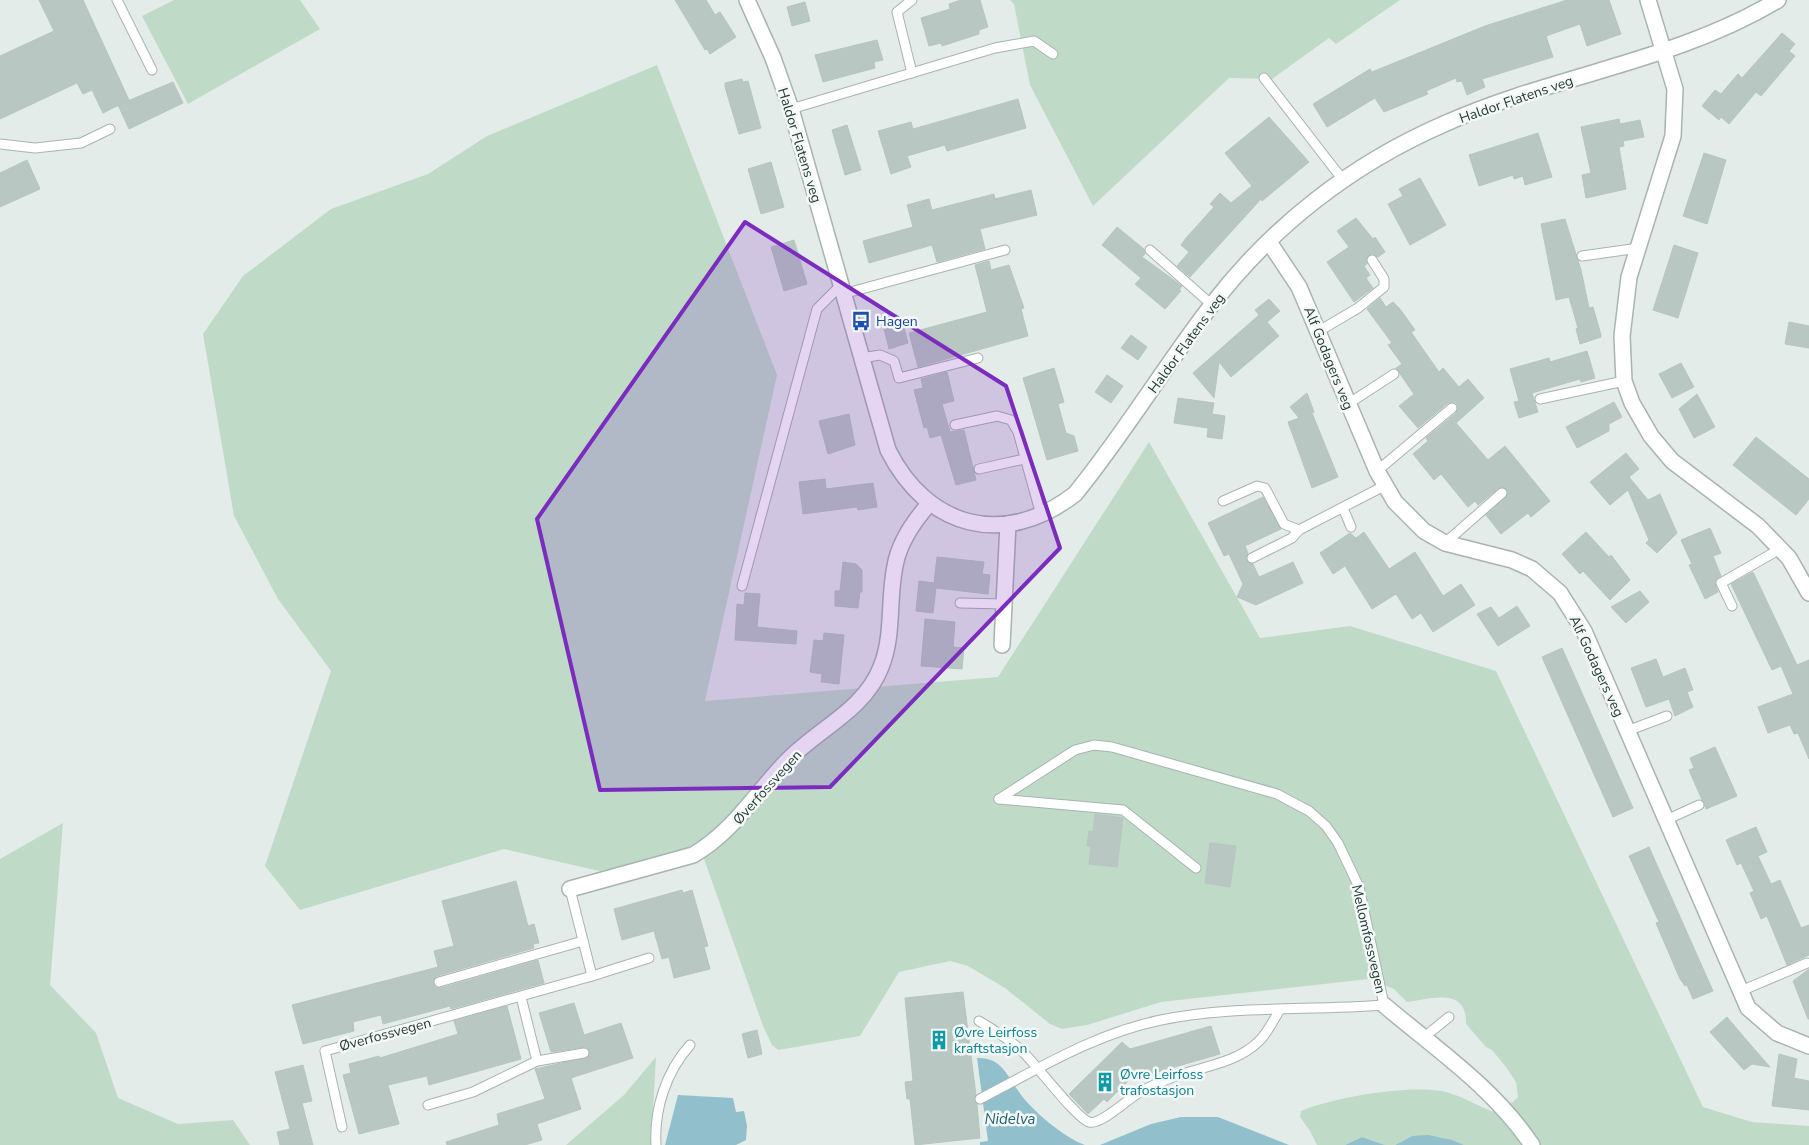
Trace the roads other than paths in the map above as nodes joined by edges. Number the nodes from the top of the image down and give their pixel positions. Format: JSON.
{"nodes":[{"id":1,"x":117,"y":0,"type":"edge"},
{"id":2,"x":747,"y":0,"type":"edge"},
{"id":3,"x":912,"y":0,"type":"edge"},
{"id":4,"x":1648,"y":0,"type":"edge"},
{"id":5,"x":1778,"y":0,"type":"edge"},
{"id":6,"x":1664,"y":52,"type":"junction"},
{"id":7,"x":1053,"y":54,"type":"dead end"},
{"id":8,"x":152,"y":70,"type":"dead end"},
{"id":9,"x":912,"y":73,"type":"junction"},
{"id":10,"x":1264,"y":78,"type":"dead end"},
{"id":11,"x":791,"y":109,"type":"junction"},
{"id":12,"x":110,"y":129,"type":"dead end"},
{"id":13,"x":0,"y":144,"type":"edge"},
{"id":14,"x":1344,"y":180,"type":"junction"},
{"id":15,"x":1269,"y":242,"type":"junction"},
{"id":16,"x":1638,"y":248,"type":"junction"},
{"id":17,"x":1005,"y":250,"type":"dead end"},
{"id":18,"x":1150,"y":250,"type":"dead end"},
{"id":19,"x":1582,"y":256,"type":"dead end"},
{"id":20,"x":1372,"y":260,"type":"dead end"},
{"id":21,"x":842,"y":290,"type":"junction"},
{"id":22,"x":1212,"y":306,"type":"junction"},
{"id":23,"x":1319,"y":331,"type":"junction"},
{"id":24,"x":861,"y":358,"type":"junction"},
{"id":25,"x":978,"y":358,"type":"dead end"},
{"id":26,"x":1394,"y":374,"type":"dead end"},
{"id":27,"x":1624,"y":381,"type":"junction"},
{"id":28,"x":1540,"y":399,"type":"dead end"},
{"id":29,"x":1348,"y":404,"type":"junction"},
{"id":30,"x":1452,"y":408,"type":"dead end"},
{"id":31,"x":955,"y":425,"type":"dead end"},
{"id":32,"x":1024,"y":459,"type":"junction"},
{"id":33,"x":979,"y":469,"type":"dead end"},
{"id":34,"x":1377,"y":471,"type":"junction"},
{"id":35,"x":1384,"y":486,"type":"junction"},
{"id":36,"x":1502,"y":493,"type":"dead end"},
{"id":37,"x":1223,"y":501,"type":"dead end"},
{"id":38,"x":929,"y":504,"type":"junction"},
{"id":39,"x":1343,"y":508,"type":"junction"},
{"id":40,"x":1041,"y":515,"type":"junction"},
{"id":41,"x":1008,"y":524,"type":"junction"},
{"id":42,"x":1351,"y":527,"type":"dead end"},
{"id":43,"x":1299,"y":530,"type":"junction"},
{"id":44,"x":1445,"y":543,"type":"junction"},
{"id":45,"x":1780,"y":549,"type":"junction"},
{"id":46,"x":1252,"y":558,"type":"dead end"},
{"id":47,"x":742,"y":586,"type":"dead end"},
{"id":48,"x":1809,"y":593,"type":"edge"},
{"id":49,"x":960,"y":603,"type":"dead end"},
{"id":50,"x":1004,"y":604,"type":"junction"},
{"id":51,"x":1732,"y":606,"type":"dead end"},
{"id":52,"x":1002,"y":645,"type":"dead end"},
{"id":53,"x":1667,"y":716,"type":"dead end"},
{"id":54,"x":1627,"y":731,"type":"junction"},
{"id":55,"x":1699,"y":805,"type":"dead end"},
{"id":56,"x":1666,"y":820,"type":"junction"},
{"id":57,"x":1196,"y":868,"type":"dead end"},
{"id":58,"x":570,"y":889,"type":"joint"},
{"id":59,"x":583,"y":941,"type":"junction"},
{"id":60,"x":649,"y":958,"type":"dead end"},
{"id":61,"x":1807,"y":963,"type":"dead end"},
{"id":62,"x":592,"y":976,"type":"junction"},
{"id":63,"x":438,"y":982,"type":"dead end"},
{"id":64,"x":1741,"y":991,"type":"junction"},
{"id":65,"x":521,"y":997,"type":"junction"},
{"id":66,"x":1384,"y":1005,"type":"junction"},
{"id":67,"x":1279,"y":1010,"type":"junction"},
{"id":68,"x":1449,"y":1017,"type":"dead end"},
{"id":69,"x":979,"y":1021,"type":"dead end"},
{"id":70,"x":1423,"y":1038,"type":"junction"},
{"id":71,"x":690,"y":1045,"type":"dead end"},
{"id":72,"x":1809,"y":1046,"type":"edge"},
{"id":73,"x":584,"y":1053,"type":"dead end"},
{"id":74,"x":537,"y":1061,"type":"junction"},
{"id":75,"x":1039,"y":1069,"type":"junction"},
{"id":76,"x":980,"y":1099,"type":"dead end"},
{"id":77,"x":428,"y":1105,"type":"dead end"},
{"id":78,"x":342,"y":1127,"type":"dead end"},
{"id":79,"x":655,"y":1133,"type":"junction"},
{"id":80,"x":647,"y":1145,"type":"edge"},
{"id":81,"x":656,"y":1145,"type":"edge"},
{"id":82,"x":1532,"y":1145,"type":"edge"}],
"edges":[{"from":1,"to":8,"type":"lane"},
{"from":2,"to":11,"type":"street","name":"Haldor Flatens veg"},
{"from":3,"to":9,"type":"lane"},
{"from":4,"to":6,"type":"street"},
{"from":5,"to":6,"type":"street","name":"Haldor Flatens veg"},
{"from":6,"to":14,"type":"street","name":"Haldor Flatens veg"},
{"from":6,"to":16,"type":"street"},
{"from":7,"to":9,"type":"lane"},
{"from":9,"to":11,"type":"lane"},
{"from":10,"to":14,"type":"lane"},
{"from":11,"to":21,"type":"street","name":"Haldor Flatens veg"},
{"from":12,"to":13,"type":"lane"},
{"from":14,"to":15,"type":"street","name":"Haldor Flatens veg"},
{"from":15,"to":22,"type":"street","name":"Haldor Flatens veg"},
{"from":15,"to":23,"type":"street","name":"Alf Godagers veg"},
{"from":16,"to":19,"type":"lane"},
{"from":16,"to":27,"type":"street"},
{"from":17,"to":21,"type":"lane"},
{"from":18,"to":22,"type":"lane"},
{"from":20,"to":23,"type":"lane"},
{"from":21,"to":24,"type":"street","name":"Haldor Flatens veg"},
{"from":21,"to":47,"type":"lane"},
{"from":22,"to":40,"type":"street","name":"Haldor Flatens veg"},
{"from":23,"to":29,"type":"street","name":"Alf Godagers veg"},
{"from":24,"to":25,"type":"lane"},
{"from":24,"to":38,"type":"street","name":"Haldor Flatens veg"},
{"from":26,"to":29,"type":"lane"},
{"from":27,"to":28,"type":"lane"},
{"from":27,"to":45,"type":"street"},
{"from":29,"to":34,"type":"street","name":"Alf Godagers veg"},
{"from":30,"to":34,"type":"lane"},
{"from":31,"to":32,"type":"lane"},
{"from":32,"to":33,"type":"lane"},
{"from":32,"to":40,"type":"lane"},
{"from":34,"to":35,"type":"street","name":"Alf Godagers veg"},
{"from":35,"to":39,"type":"lane"},
{"from":35,"to":44,"type":"street","name":"Alf Godagers veg"},
{"from":36,"to":44,"type":"lane"},
{"from":37,"to":43,"type":"lane"},
{"from":38,"to":41,"type":"street","name":"Haldor Flatens veg"},
{"from":38,"to":58,"type":"street","name":"Øverfossvegen"},
{"from":39,"to":42,"type":"lane"},
{"from":39,"to":43,"type":"lane"},
{"from":40,"to":41,"type":"street","name":"Haldor Flatens veg"},
{"from":41,"to":50,"type":"street"},
{"from":43,"to":46,"type":"lane"},
{"from":44,"to":54,"type":"street","name":"Alf Godagers veg"},
{"from":45,"to":48,"type":"street"},
{"from":45,"to":51,"type":"lane"},
{"from":49,"to":50,"type":"lane"},
{"from":50,"to":52,"type":"street"},
{"from":53,"to":54,"type":"lane"},
{"from":54,"to":56,"type":"street","name":"Alf Godagers veg"},
{"from":55,"to":56,"type":"lane"},
{"from":56,"to":64,"type":"street","name":"Alf Godagers veg"},
{"from":57,"to":66,"type":"lane","name":"Mellomfossvegen"},
{"from":58,"to":59,"type":"lane","name":"Øverfossvegen"},
{"from":59,"to":62,"type":"lane","name":"Øverfossvegen"},
{"from":59,"to":63,"type":"lane"},
{"from":60,"to":62,"type":"lane","name":"Øverfossvegen"},
{"from":61,"to":64,"type":"lane"},
{"from":62,"to":65,"type":"lane","name":"Øverfossvegen"},
{"from":64,"to":72,"type":"street","name":"Alf Godagers veg"},
{"from":65,"to":74,"type":"lane"},
{"from":65,"to":78,"type":"lane","name":"Øverfossvegen"},
{"from":66,"to":67,"type":"lane"},
{"from":66,"to":70,"type":"street","name":"Mellomfossvegen"},
{"from":67,"to":75,"type":"lane"},
{"from":67,"to":75,"type":"lane"},
{"from":68,"to":70,"type":"lane"},
{"from":69,"to":75,"type":"lane"},
{"from":70,"to":82,"type":"street","name":"Mellomfossvegen"},
{"from":71,"to":79,"type":"lane"},
{"from":73,"to":74,"type":"lane"},
{"from":74,"to":77,"type":"lane"},
{"from":75,"to":76,"type":"lane"},
{"from":79,"to":80,"type":"lane"},
{"from":79,"to":81,"type":"lane"}]}
